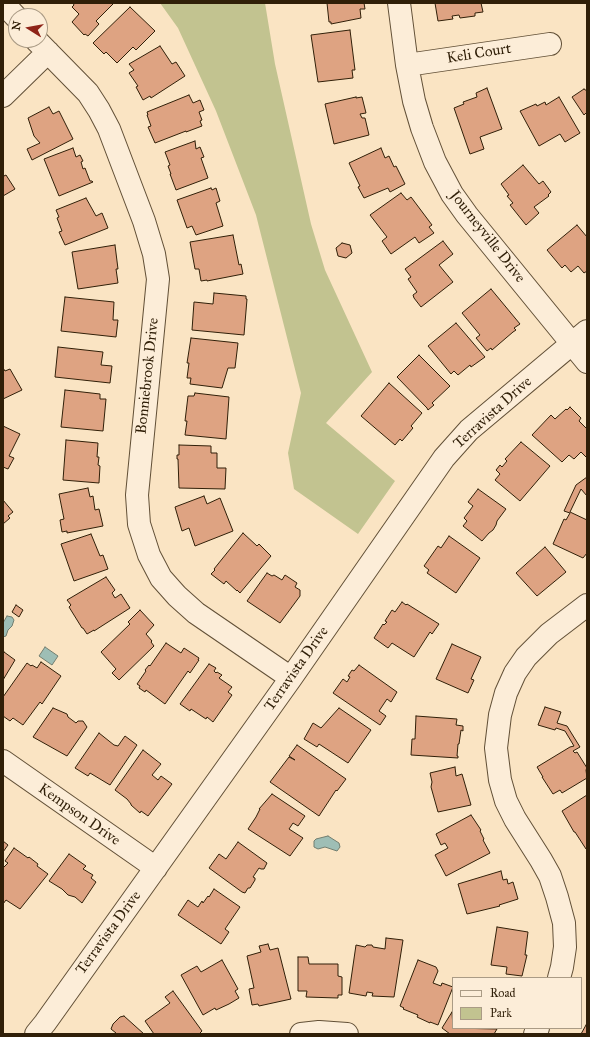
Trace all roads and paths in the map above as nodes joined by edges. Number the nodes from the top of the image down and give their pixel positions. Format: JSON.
{"nodes":[{"id":1,"x":399,"y":3,"type":"edge"},
{"id":2,"x":550,"y":44,"type":"dead end"},
{"id":3,"x":40,"y":48,"type":"edge"},
{"id":4,"x":44,"y":48,"type":"edge"},
{"id":5,"x":407,"y":65,"type":"junction"},
{"id":6,"x":3,"y":96,"type":"edge"},
{"id":7,"x":579,"y":337,"type":"edge"},
{"id":8,"x":587,"y":362,"type":"edge"},
{"id":9,"x":587,"y":605,"type":"edge"},
{"id":10,"x":291,"y":678,"type":"junction"},
{"id":11,"x":3,"y":761,"type":"edge"},
{"id":12,"x":156,"y":868,"type":"junction"},
{"id":13,"x":559,"y":977,"type":"edge"},
{"id":14,"x":36,"y":1034,"type":"edge"},
{"id":15,"x":301,"y":1034,"type":"edge"},
{"id":16,"x":347,"y":1034,"type":"edge"}],
"edges":[{"from":1,"to":5,"type":"street","name":"Journeyville Drive"},
{"from":2,"to":5,"type":"street","name":"Keli Court"},
{"from":3,"to":6,"type":"street"},
{"from":4,"to":10,"type":"street","name":"Bonniebrook Drive"},
{"from":5,"to":7,"type":"street","name":"Journeyville Drive"},
{"from":7,"to":8,"type":"street","name":"Journeyville Drive"},
{"from":7,"to":10,"type":"street","name":"Terravista Drive"},
{"from":9,"to":13,"type":"street"},
{"from":10,"to":12,"type":"street","name":"Terravista Drive"},
{"from":11,"to":12,"type":"street","name":"Kempson Drive"},
{"from":12,"to":14,"type":"street","name":"Terravista Drive"},
{"from":15,"to":16,"type":"street"}]}
